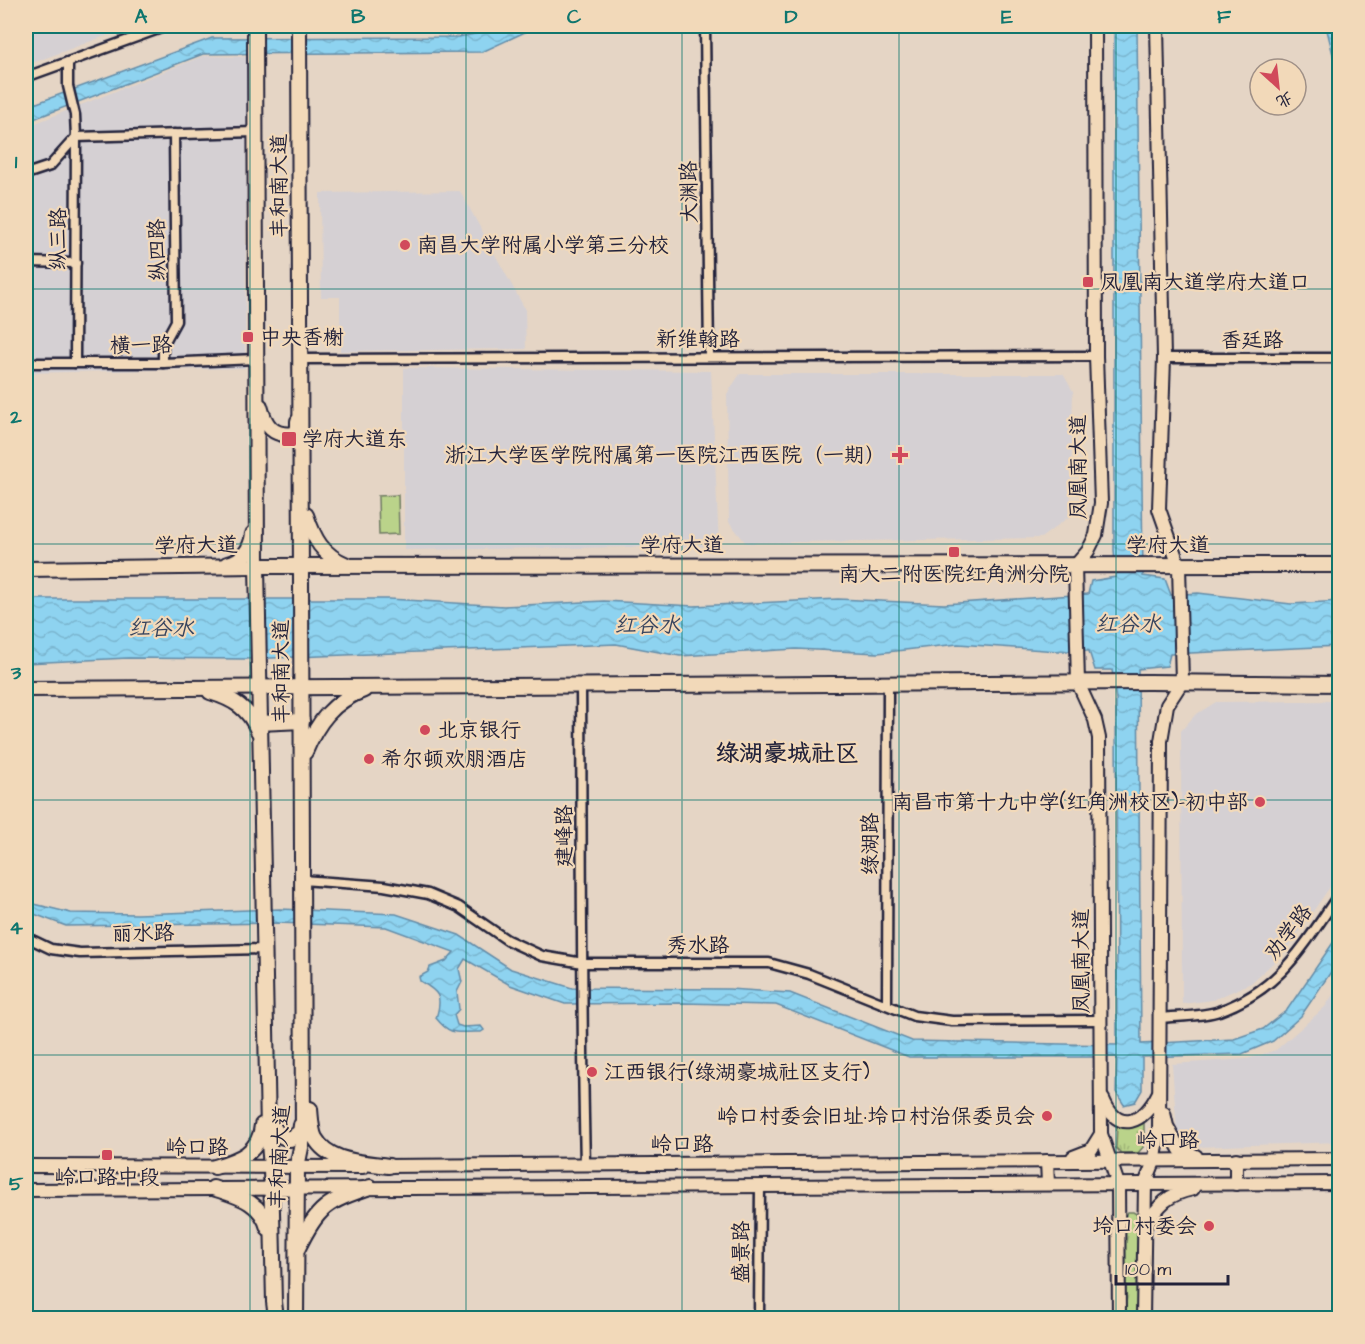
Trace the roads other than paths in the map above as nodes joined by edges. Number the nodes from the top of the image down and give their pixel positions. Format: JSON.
{"nodes":[{"id":1,"x":167,"y":26,"type":"edge"},
{"id":2,"x":705,"y":26,"type":"edge"},
{"id":3,"x":1095,"y":26,"type":"edge"},
{"id":4,"x":1157,"y":26,"type":"edge"},
{"id":5,"x":299,"y":28,"type":"edge"},
{"id":6,"x":255,"y":30,"type":"edge"},
{"id":7,"x":68,"y":62,"type":"junction"},
{"id":8,"x":26,"y":77,"type":"edge"},
{"id":9,"x":255,"y":132,"type":"junction"},
{"id":10,"x":174,"y":134,"type":"junction"},
{"id":11,"x":76,"y":137,"type":"junction"},
{"id":12,"x":26,"y":174,"type":"edge"},
{"id":13,"x":26,"y":262,"type":"edge"},
{"id":14,"x":76,"y":263,"type":"junction"},
{"id":15,"x":1096,"y":356,"type":"junction"},
{"id":16,"x":709,"y":357,"type":"junction"},
{"id":17,"x":1164,"y":358,"type":"junction"},
{"id":18,"x":1340,"y":358,"type":"edge"},
{"id":19,"x":256,"y":359,"type":"junction"},
{"id":20,"x":301,"y":359,"type":"junction"},
{"id":21,"x":26,"y":363,"type":"edge"},
{"id":22,"x":75,"y":363,"type":"junction"},
{"id":23,"x":163,"y":363,"type":"junction"},
{"id":24,"x":256,"y":393,"type":"junction"},
{"id":25,"x":301,"y":393,"type":"junction"},
{"id":26,"x":301,"y":501,"type":"junction"},
{"id":27,"x":257,"y":508,"type":"junction"},
{"id":28,"x":1340,"y":565,"type":"edge"},
{"id":29,"x":210,"y":566,"type":"junction"},
{"id":30,"x":257,"y":566,"type":"junction"},
{"id":31,"x":1076,"y":566,"type":"junction"},
{"id":32,"x":1179,"y":566,"type":"junction"},
{"id":33,"x":302,"y":567,"type":"junction"},
{"id":34,"x":351,"y":567,"type":"junction"},
{"id":35,"x":26,"y":569,"type":"edge"},
{"id":36,"x":302,"y":680,"type":"junction"},
{"id":37,"x":259,"y":682,"type":"junction"},
{"id":38,"x":1182,"y":682,"type":"junction"},
{"id":39,"x":1078,"y":683,"type":"junction"},
{"id":40,"x":888,"y":684,"type":"junction"},
{"id":41,"x":1340,"y":684,"type":"edge"},
{"id":42,"x":581,"y":686,"type":"junction"},
{"id":43,"x":374,"y":687,"type":"junction"},
{"id":44,"x":197,"y":688,"type":"junction"},
{"id":45,"x":26,"y":689,"type":"edge"},
{"id":46,"x":302,"y":721,"type":"junction"},
{"id":47,"x":260,"y":729,"type":"junction"},
{"id":48,"x":302,"y":759,"type":"junction"},
{"id":49,"x":302,"y":880,"type":"junction"},
{"id":50,"x":1340,"y":893,"type":"edge"},
{"id":51,"x":26,"y":937,"type":"edge"},
{"id":52,"x":265,"y":949,"type":"junction"},
{"id":53,"x":583,"y":963,"type":"junction"},
{"id":54,"x":887,"y":1004,"type":"junction"},
{"id":55,"x":1159,"y":1018,"type":"junction"},
{"id":56,"x":1100,"y":1020,"type":"junction"},
{"id":57,"x":266,"y":1040,"type":"junction"},
{"id":58,"x":303,"y":1068,"type":"junction"},
{"id":59,"x":267,"y":1072,"type":"junction"},
{"id":60,"x":1159,"y":1091,"type":"junction"},
{"id":61,"x":1101,"y":1093,"type":"junction"},
{"id":62,"x":303,"y":1108,"type":"junction"},
{"id":63,"x":267,"y":1109,"type":"junction"},
{"id":64,"x":276,"y":1132,"type":"junction"},
{"id":65,"x":1101,"y":1134,"type":"junction"},
{"id":66,"x":1204,"y":1159,"type":"junction"},
{"id":67,"x":1236,"y":1159,"type":"junction"},
{"id":68,"x":1340,"y":1159,"type":"edge"},
{"id":69,"x":1110,"y":1160,"type":"junction"},
{"id":70,"x":1155,"y":1160,"type":"junction"},
{"id":71,"x":1051,"y":1161,"type":"junction"},
{"id":72,"x":585,"y":1164,"type":"junction"},
{"id":73,"x":26,"y":1166,"type":"edge"},
{"id":74,"x":389,"y":1166,"type":"junction"},
{"id":75,"x":215,"y":1167,"type":"junction"},
{"id":76,"x":297,"y":1167,"type":"junction"},
{"id":77,"x":271,"y":1168,"type":"junction"},
{"id":78,"x":1048,"y":1184,"type":"junction"},
{"id":79,"x":1118,"y":1184,"type":"junction"},
{"id":80,"x":1144,"y":1184,"type":"junction"},
{"id":81,"x":1214,"y":1184,"type":"junction"},
{"id":82,"x":1236,"y":1184,"type":"junction"},
{"id":83,"x":1340,"y":1184,"type":"edge"},
{"id":84,"x":760,"y":1185,"type":"junction"},
{"id":85,"x":297,"y":1187,"type":"junction"},
{"id":86,"x":370,"y":1187,"type":"junction"},
{"id":87,"x":213,"y":1188,"type":"junction"},
{"id":88,"x":272,"y":1188,"type":"junction"},
{"id":89,"x":26,"y":1190,"type":"edge"},
{"id":90,"x":1144,"y":1227,"type":"junction"},
{"id":91,"x":272,"y":1242,"type":"junction"},
{"id":92,"x":296,"y":1253,"type":"junction"},
{"id":93,"x":276,"y":1318,"type":"edge"},
{"id":94,"x":296,"y":1318,"type":"edge"},
{"id":95,"x":759,"y":1318,"type":"edge"},
{"id":96,"x":1119,"y":1318,"type":"edge"},
{"id":97,"x":1143,"y":1318,"type":"edge"}],
"edges":[{"from":1,"to":7,"type":"street"},
{"from":2,"to":16,"type":"street","name":"大渊路"},
{"from":3,"to":15,"type":"main road","name":"凤凰南大道"},
{"from":4,"to":17,"type":"main road"},
{"from":5,"to":20,"type":"main road","name":"丰和南大道"},
{"from":6,"to":9,"type":"main road","name":"丰和南大道"},
{"from":7,"to":8,"type":"street"},
{"from":7,"to":11,"type":"street","name":"纵三路"},
{"from":9,"to":10,"type":"street"},
{"from":9,"to":19,"type":"main road","name":"丰和南大道"},
{"from":10,"to":11,"type":"street"},
{"from":10,"to":23,"type":"street","name":"纵四路"},
{"from":11,"to":12,"type":"street"},
{"from":11,"to":14,"type":"street","name":"纵三路"},
{"from":13,"to":14,"type":"street"},
{"from":14,"to":22,"type":"street","name":"纵三路"},
{"from":15,"to":16,"type":"street","name":"新维翰路"},
{"from":15,"to":31,"type":"main road","name":"凤凰南大道"},
{"from":16,"to":20,"type":"street","name":"新维翰路"},
{"from":17,"to":18,"type":"street","name":"香廷路"},
{"from":17,"to":32,"type":"main road"},
{"from":19,"to":23,"type":"street","name":"横一路"},
{"from":19,"to":24,"type":"main road","name":"丰和南大道"},
{"from":20,"to":25,"type":"main road","name":"丰和南大道"},
{"from":21,"to":22,"type":"street","name":"横一路"},
{"from":22,"to":23,"type":"street","name":"横一路"},
{"from":24,"to":25,"type":"main road"},
{"from":24,"to":27,"type":"main road","name":"丰和南大道"},
{"from":25,"to":26,"type":"main road","name":"丰和南大道"},
{"from":26,"to":33,"type":"main road","name":"丰和南大道"},
{"from":26,"to":34,"type":"main road"},
{"from":27,"to":29,"type":"main road"},
{"from":27,"to":30,"type":"main road","name":"丰和南大道"},
{"from":28,"to":32,"type":"main road","name":"学府大道"},
{"from":29,"to":30,"type":"main road","name":"学府大道"},
{"from":29,"to":35,"type":"main road","name":"学府大道"},
{"from":30,"to":33,"type":"main road","name":"学府大道"},
{"from":30,"to":37,"type":"main road","name":"丰和南大道"},
{"from":31,"to":32,"type":"main road","name":"学府大道"},
{"from":31,"to":34,"type":"main road","name":"学府大道"},
{"from":31,"to":39,"type":"main road","name":"凤凰南大道"},
{"from":32,"to":38,"type":"main road"},
{"from":33,"to":34,"type":"main road","name":"学府大道"},
{"from":33,"to":36,"type":"main road","name":"丰和南大道"},
{"from":36,"to":37,"type":"main road"},
{"from":36,"to":43,"type":"main road"},
{"from":36,"to":46,"type":"main road","name":"丰和南大道"},
{"from":37,"to":44,"type":"main road"},
{"from":37,"to":47,"type":"main road","name":"丰和南大道"},
{"from":38,"to":39,"type":"main road"},
{"from":38,"to":41,"type":"main road"},
{"from":38,"to":55,"type":"main road"},
{"from":39,"to":40,"type":"main road"},
{"from":39,"to":56,"type":"main road","name":"凤凰南大道"},
{"from":40,"to":42,"type":"main road"},
{"from":40,"to":54,"type":"street","name":"绿湖路"},
{"from":42,"to":43,"type":"main road"},
{"from":42,"to":53,"type":"street","name":"建峰路"},
{"from":43,"to":48,"type":"main road"},
{"from":44,"to":45,"type":"main road"},
{"from":44,"to":47,"type":"main road"},
{"from":46,"to":47,"type":"main road"},
{"from":46,"to":48,"type":"main road","name":"丰和南大道"},
{"from":47,"to":52,"type":"main road","name":"丰和南大道"},
{"from":48,"to":49,"type":"main road","name":"丰和南大道"},
{"from":49,"to":53,"type":"street","name":"秀水路"},
{"from":49,"to":58,"type":"main road","name":"丰和南大道"},
{"from":50,"to":55,"type":"street","name":"劝学路"},
{"from":51,"to":52,"type":"street","name":"丽水路"},
{"from":52,"to":57,"type":"main road","name":"丰和南大道"},
{"from":53,"to":54,"type":"street","name":"秀水路"},
{"from":53,"to":72,"type":"street","name":"建峰路"},
{"from":54,"to":56,"type":"street","name":"秀水路"},
{"from":55,"to":60,"type":"main road"},
{"from":56,"to":61,"type":"main road","name":"凤凰南大道"},
{"from":57,"to":59,"type":"main road","name":"丰和南大道"},
{"from":57,"to":64,"type":"main road"},
{"from":58,"to":62,"type":"main road","name":"丰和南大道"},
{"from":58,"to":74,"type":"main road"},
{"from":59,"to":63,"type":"main road","name":"丰和南大道"},
{"from":59,"to":75,"type":"main road"},
{"from":60,"to":61,"type":"main road"},
{"from":60,"to":66,"type":"main road"},
{"from":60,"to":70,"type":"main road"},
{"from":61,"to":65,"type":"main road"},
{"from":62,"to":64,"type":"main road"},
{"from":62,"to":76,"type":"main road","name":"丰和南大道"},
{"from":63,"to":64,"type":"main road"},
{"from":63,"to":77,"type":"main road","name":"丰和南大道"},
{"from":64,"to":77,"type":"main road"},
{"from":65,"to":69,"type":"main road"},
{"from":65,"to":71,"type":"main road"},
{"from":66,"to":67,"type":"main road","name":"岭口路"},
{"from":66,"to":70,"type":"main road","name":"岭口路"},
{"from":67,"to":68,"type":"main road","name":"岭口路"},
{"from":67,"to":82,"type":"main road"},
{"from":69,"to":70,"type":"main road","name":"岭口路"},
{"from":69,"to":71,"type":"main road","name":"岭口路"},
{"from":69,"to":79,"type":"main road"},
{"from":70,"to":80,"type":"main road"},
{"from":71,"to":72,"type":"main road","name":"岭口路"},
{"from":71,"to":78,"type":"main road"},
{"from":72,"to":74,"type":"main road","name":"岭口路"},
{"from":73,"to":75,"type":"main road","name":"岭口路"},
{"from":74,"to":76,"type":"main road","name":"岭口路"},
{"from":75,"to":77,"type":"main road","name":"岭口路"},
{"from":76,"to":77,"type":"main road","name":"岭口路"},
{"from":76,"to":85,"type":"main road","name":"丰和南大道"},
{"from":77,"to":88,"type":"main road","name":"丰和南大道"},
{"from":78,"to":79,"type":"main road","name":"岭口路"},
{"from":78,"to":84,"type":"main road","name":"岭口路"},
{"from":79,"to":80,"type":"main road","name":"岭口路"},
{"from":79,"to":96,"type":"main road"},
{"from":80,"to":81,"type":"main road","name":"岭口路"},
{"from":80,"to":90,"type":"main road"},
{"from":81,"to":82,"type":"main road","name":"岭口路"},
{"from":81,"to":90,"type":"main road"},
{"from":82,"to":83,"type":"main road","name":"岭口路"},
{"from":84,"to":86,"type":"main road","name":"岭口路"},
{"from":84,"to":95,"type":"street","name":"盛景路"},
{"from":85,"to":86,"type":"main road","name":"岭口路"},
{"from":85,"to":88,"type":"main road","name":"岭口路"},
{"from":85,"to":92,"type":"main road","name":"丰和南大道"},
{"from":86,"to":92,"type":"main road"},
{"from":87,"to":88,"type":"main road","name":"岭口路"},
{"from":87,"to":89,"type":"main road","name":"岭口路"},
{"from":87,"to":91,"type":"main road"},
{"from":88,"to":91,"type":"main road","name":"丰和南大道"},
{"from":90,"to":97,"type":"main road"},
{"from":91,"to":93,"type":"main road","name":"丰和南大道"},
{"from":92,"to":94,"type":"main road","name":"丰和南大道"}]}
